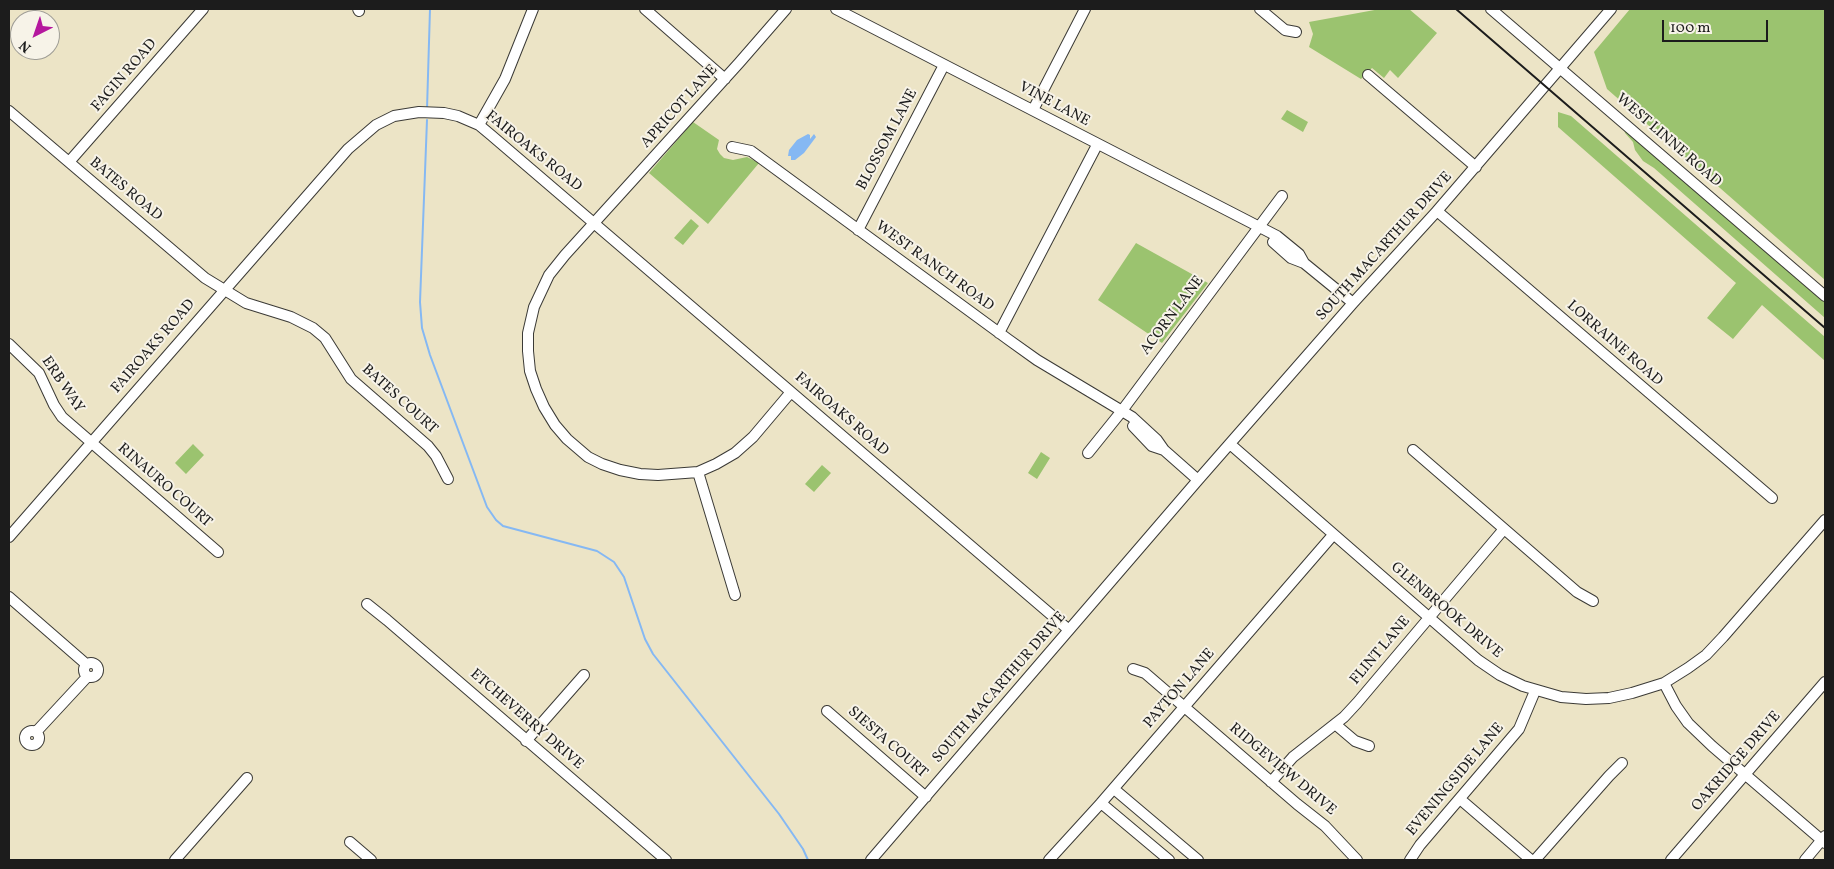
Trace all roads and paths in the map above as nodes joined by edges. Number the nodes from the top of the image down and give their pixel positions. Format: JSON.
{"nodes":[{"id":1,"x":203,"y":9,"type":"edge"},
{"id":2,"x":533,"y":9,"type":"edge"},
{"id":3,"x":645,"y":9,"type":"edge"},
{"id":4,"x":786,"y":9,"type":"edge"},
{"id":5,"x":836,"y":9,"type":"edge"},
{"id":6,"x":1085,"y":9,"type":"edge"},
{"id":7,"x":1260,"y":9,"type":"edge"},
{"id":8,"x":1491,"y":9,"type":"edge"},
{"id":9,"x":1612,"y":9,"type":"edge"},
{"id":10,"x":1296,"y":32,"type":"dead end"},
{"id":11,"x":944,"y":65,"type":"junction"},
{"id":12,"x":1560,"y":68,"type":"junction"},
{"id":13,"x":1368,"y":75,"type":"dead end"},
{"id":14,"x":725,"y":79,"type":"junction"},
{"id":15,"x":1032,"y":110,"type":"junction"},
{"id":16,"x":9,"y":111,"type":"edge"},
{"id":17,"x":479,"y":125,"type":"junction"},
{"id":18,"x":1097,"y":145,"type":"junction"},
{"id":19,"x":732,"y":147,"type":"dead end"},
{"id":20,"x":69,"y":162,"type":"junction"},
{"id":21,"x":1476,"y":167,"type":"junction"},
{"id":22,"x":1282,"y":196,"type":"dead end"},
{"id":23,"x":1437,"y":211,"type":"junction"},
{"id":24,"x":594,"y":223,"type":"junction"},
{"id":25,"x":1259,"y":229,"type":"junction"},
{"id":26,"x":858,"y":230,"type":"junction"},
{"id":27,"x":224,"y":290,"type":"junction"},
{"id":28,"x":1825,"y":296,"type":"edge"},
{"id":29,"x":1353,"y":303,"type":"junction"},
{"id":30,"x":999,"y":333,"type":"junction"},
{"id":31,"x":9,"y":344,"type":"edge"},
{"id":32,"x":791,"y":392,"type":"junction"},
{"id":33,"x":1121,"y":412,"type":"junction"},
{"id":34,"x":90,"y":442,"type":"junction"},
{"id":35,"x":1230,"y":444,"type":"junction"},
{"id":36,"x":1413,"y":450,"type":"dead end"},
{"id":37,"x":1088,"y":453,"type":"dead end"},
{"id":38,"x":698,"y":472,"type":"junction"},
{"id":39,"x":448,"y":479,"type":"dead end"},
{"id":40,"x":1198,"y":480,"type":"junction"},
{"id":41,"x":1772,"y":498,"type":"dead end"},
{"id":42,"x":1825,"y":520,"type":"edge"},
{"id":43,"x":1504,"y":529,"type":"junction"},
{"id":44,"x":1333,"y":535,"type":"junction"},
{"id":45,"x":9,"y":537,"type":"edge"},
{"id":46,"x":218,"y":552,"type":"dead end"},
{"id":47,"x":735,"y":595,"type":"dead end"},
{"id":48,"x":9,"y":597,"type":"edge"},
{"id":49,"x":1593,"y":601,"type":"dead end"},
{"id":50,"x":366,"y":604,"type":"dead end"},
{"id":51,"x":1428,"y":617,"type":"junction"},
{"id":52,"x":1069,"y":630,"type":"junction"},
{"id":53,"x":1133,"y":669,"type":"dead end"},
{"id":54,"x":584,"y":675,"type":"dead end"},
{"id":55,"x":1825,"y":682,"type":"edge"},
{"id":56,"x":1664,"y":683,"type":"junction"},
{"id":57,"x":1536,"y":691,"type":"junction"},
{"id":58,"x":1184,"y":707,"type":"junction"},
{"id":59,"x":827,"y":711,"type":"dead end"},
{"id":60,"x":1335,"y":724,"type":"junction"},
{"id":61,"x":36,"y":732,"type":"dead end"},
{"id":62,"x":526,"y":741,"type":"junction"},
{"id":63,"x":1369,"y":746,"type":"dead end"},
{"id":64,"x":1622,"y":763,"type":"dead end"},
{"id":65,"x":1745,"y":775,"type":"junction"},
{"id":66,"x":247,"y":778,"type":"dead end"},
{"id":67,"x":1271,"y":782,"type":"junction"},
{"id":68,"x":1114,"y":789,"type":"junction"},
{"id":69,"x":926,"y":797,"type":"junction"},
{"id":70,"x":1460,"y":799,"type":"junction"},
{"id":71,"x":1102,"y":803,"type":"junction"},
{"id":72,"x":1824,"y":840,"type":"edge"},
{"id":73,"x":350,"y":842,"type":"dead end"},
{"id":74,"x":175,"y":860,"type":"edge"},
{"id":75,"x":371,"y":860,"type":"edge"},
{"id":76,"x":666,"y":860,"type":"edge"},
{"id":77,"x":871,"y":860,"type":"edge"},
{"id":78,"x":1049,"y":860,"type":"edge"},
{"id":79,"x":1169,"y":860,"type":"edge"},
{"id":80,"x":1198,"y":860,"type":"edge"},
{"id":81,"x":1357,"y":860,"type":"edge"},
{"id":82,"x":1410,"y":860,"type":"edge"},
{"id":83,"x":1531,"y":860,"type":"edge"},
{"id":84,"x":1535,"y":860,"type":"edge"},
{"id":85,"x":1671,"y":860,"type":"edge"},
{"id":86,"x":1805,"y":860,"type":"edge"}],
"edges":[{"from":1,"to":20,"type":"street","name":"FAGIN ROAD"},
{"from":2,"to":17,"type":"street"},
{"from":3,"to":14,"type":"street"},
{"from":4,"to":14,"type":"street","name":"APRICOT LANE"},
{"from":5,"to":11,"type":"street","name":"VINE LANE"},
{"from":6,"to":15,"type":"street"},
{"from":7,"to":10,"type":"street"},
{"from":8,"to":12,"type":"street","name":"WEST LINNE ROAD"},
{"from":9,"to":12,"type":"street"},
{"from":11,"to":15,"type":"street","name":"VINE LANE"},
{"from":11,"to":26,"type":"street","name":"BLOSSOM LANE"},
{"from":12,"to":21,"type":"street","name":"SOUTH MACARTHUR DRIVE"},
{"from":12,"to":28,"type":"street","name":"WEST LINNE ROAD"},
{"from":13,"to":21,"type":"street"},
{"from":14,"to":24,"type":"street","name":"APRICOT LANE"},
{"from":15,"to":18,"type":"street","name":"VINE LANE"},
{"from":16,"to":20,"type":"street","name":"BATES ROAD"},
{"from":17,"to":24,"type":"street","name":"FAIROAKS ROAD"},
{"from":17,"to":27,"type":"street","name":"FAIROAKS ROAD"},
{"from":18,"to":25,"type":"street","name":"VINE LANE"},
{"from":18,"to":30,"type":"street"},
{"from":19,"to":26,"type":"street","name":"WEST RANCH ROAD"},
{"from":20,"to":27,"type":"street","name":"BATES ROAD"},
{"from":21,"to":23,"type":"street","name":"SOUTH MACARTHUR DRIVE"},
{"from":22,"to":25,"type":"street","name":"ACORN LANE"},
{"from":23,"to":29,"type":"street","name":"SOUTH MACARTHUR DRIVE"},
{"from":23,"to":41,"type":"street","name":"LORRAINE ROAD"},
{"from":24,"to":32,"type":"street","name":"FAIROAKS ROAD"},
{"from":24,"to":38,"type":"street","name":"APRICOT LANE"},
{"from":25,"to":29,"type":"street","name":"VINE LANE"},
{"from":25,"to":33,"type":"street","name":"ACORN LANE"},
{"from":26,"to":30,"type":"street","name":"WEST RANCH ROAD"},
{"from":27,"to":34,"type":"street","name":"FAIROAKS ROAD"},
{"from":27,"to":39,"type":"street","name":"BATES COURT"},
{"from":29,"to":35,"type":"street","name":"SOUTH MACARTHUR DRIVE"},
{"from":30,"to":33,"type":"street","name":"WEST RANCH ROAD"},
{"from":31,"to":34,"type":"street","name":"ERB WAY"},
{"from":32,"to":38,"type":"street"},
{"from":32,"to":52,"type":"street","name":"FAIROAKS ROAD"},
{"from":33,"to":37,"type":"street","name":"ACORN LANE"},
{"from":33,"to":40,"type":"street","name":"WEST RANCH ROAD"},
{"from":34,"to":45,"type":"street","name":"FAIROAKS ROAD"},
{"from":34,"to":46,"type":"street","name":"RINAURO COURT"},
{"from":35,"to":40,"type":"street"},
{"from":35,"to":44,"type":"street","name":"GLENBROOK DRIVE"},
{"from":36,"to":43,"type":"street"},
{"from":38,"to":47,"type":"street"},
{"from":40,"to":52,"type":"street","name":"SOUTH MACARTHUR DRIVE"},
{"from":42,"to":56,"type":"street","name":"GLENBROOK DRIVE"},
{"from":43,"to":49,"type":"street"},
{"from":43,"to":51,"type":"street","name":"FLINT LANE"},
{"from":44,"to":51,"type":"street","name":"GLENBROOK DRIVE"},
{"from":44,"to":58,"type":"street","name":"PAYTON LANE"},
{"from":48,"to":61,"type":"street"},
{"from":50,"to":62,"type":"street","name":"ETCHEVERRY DRIVE"},
{"from":51,"to":57,"type":"street","name":"GLENBROOK DRIVE"},
{"from":51,"to":60,"type":"street","name":"FLINT LANE"},
{"from":52,"to":69,"type":"street","name":"SOUTH MACARTHUR DRIVE"},
{"from":53,"to":58,"type":"street","name":"RIDGEVIEW DRIVE"},
{"from":54,"to":62,"type":"street"},
{"from":55,"to":65,"type":"street","name":"OAKRIDGE DRIVE"},
{"from":56,"to":57,"type":"street","name":"GLENBROOK DRIVE"},
{"from":56,"to":65,"type":"street"},
{"from":57,"to":70,"type":"street","name":"EVENINGSIDE LANE"},
{"from":58,"to":67,"type":"street","name":"RIDGEVIEW DRIVE"},
{"from":58,"to":68,"type":"street","name":"PAYTON LANE"},
{"from":59,"to":69,"type":"street","name":"SIESTA COURT"},
{"from":60,"to":63,"type":"street"},
{"from":60,"to":67,"type":"street","name":"FLINT LANE"},
{"from":62,"to":76,"type":"street","name":"ETCHEVERRY DRIVE"},
{"from":64,"to":84,"type":"street"},
{"from":65,"to":72,"type":"street"},
{"from":65,"to":85,"type":"street","name":"OAKRIDGE DRIVE"},
{"from":66,"to":74,"type":"street"},
{"from":67,"to":81,"type":"street","name":"RIDGEVIEW DRIVE"},
{"from":68,"to":71,"type":"street","name":"PAYTON LANE"},
{"from":68,"to":80,"type":"street"},
{"from":69,"to":77,"type":"street","name":"SOUTH MACARTHUR DRIVE"},
{"from":70,"to":82,"type":"street","name":"EVENINGSIDE LANE"},
{"from":70,"to":83,"type":"street"},
{"from":71,"to":78,"type":"street","name":"PAYTON LANE"},
{"from":71,"to":79,"type":"street"},
{"from":72,"to":86,"type":"street"},
{"from":73,"to":75,"type":"street"}]}
